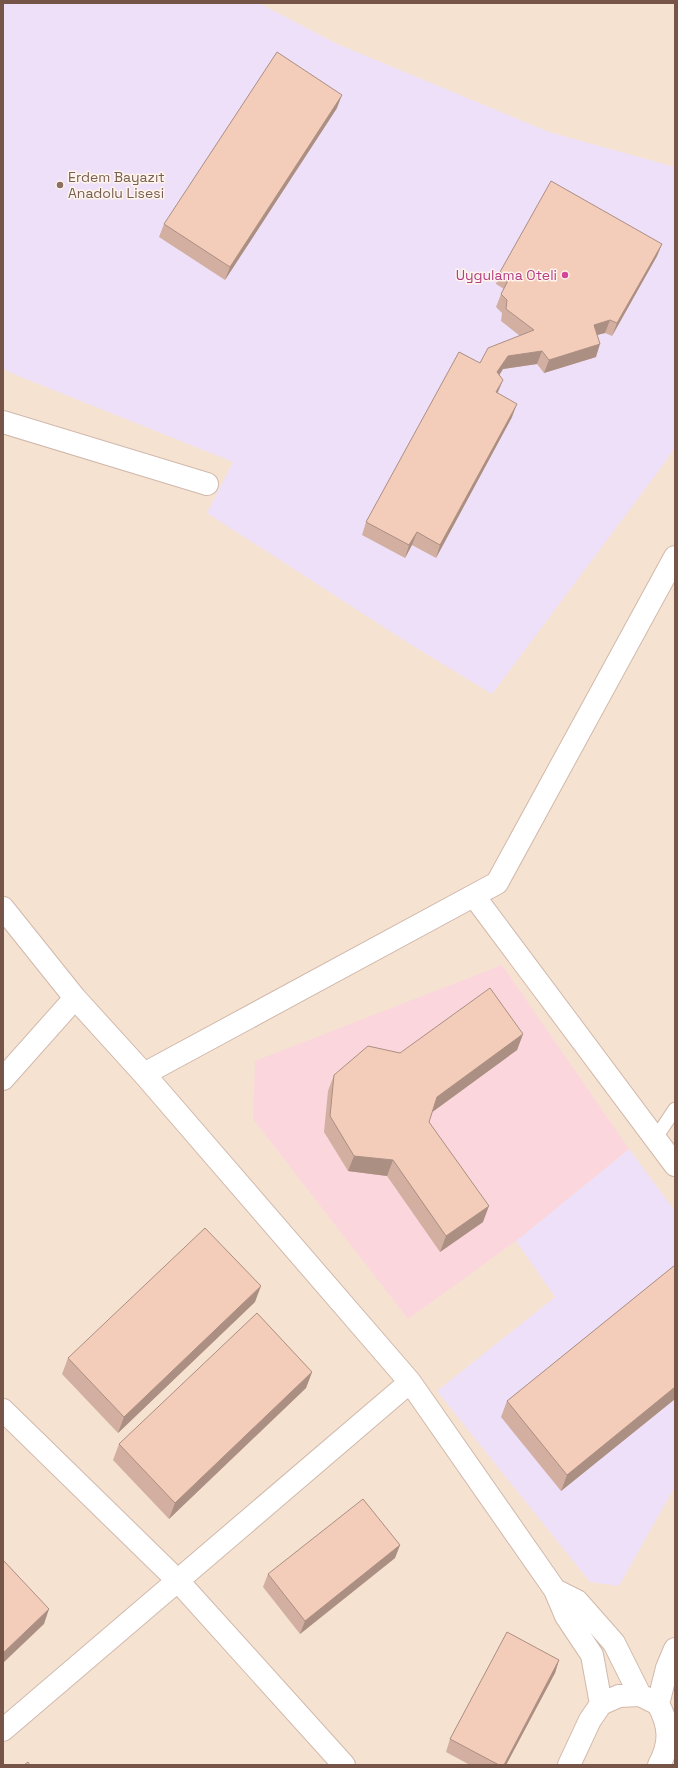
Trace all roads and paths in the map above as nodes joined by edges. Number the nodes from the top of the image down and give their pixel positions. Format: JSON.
{"nodes":[{"id":1,"x":3,"y":422,"type":"edge"},
{"id":2,"x":207,"y":484,"type":"dead end"},
{"id":3,"x":675,"y":557,"type":"edge"},
{"id":4,"x":474,"y":896,"type":"junction"},
{"id":5,"x":3,"y":908,"type":"edge"},
{"id":6,"x":75,"y":998,"type":"junction"},
{"id":7,"x":144,"y":1074,"type":"junction"},
{"id":8,"x":3,"y":1079,"type":"edge"},
{"id":9,"x":675,"y":1109,"type":"edge"},
{"id":10,"x":655,"y":1139,"type":"junction"},
{"id":11,"x":675,"y":1166,"type":"edge"},
{"id":12,"x":410,"y":1382,"type":"junction"},
{"id":13,"x":3,"y":1410,"type":"edge"},
{"id":14,"x":178,"y":1581,"type":"junction"},
{"id":15,"x":555,"y":1590,"type":"junction"},
{"id":16,"x":675,"y":1649,"type":"edge"},
{"id":17,"x":649,"y":1700,"type":"junction"},
{"id":18,"x":601,"y":1704,"type":"junction"},
{"id":19,"x":3,"y":1730,"type":"edge"},
{"id":20,"x":336,"y":1762,"type":"edge"},
{"id":21,"x":569,"y":1765,"type":"edge"},
{"id":22,"x":659,"y":1765,"type":"edge"}],
"edges":[{"from":1,"to":2,"type":"street"},
{"from":3,"to":4,"type":"street"},
{"from":4,"to":7,"type":"street"},
{"from":4,"to":10,"type":"street"},
{"from":5,"to":6,"type":"street"},
{"from":6,"to":7,"type":"street"},
{"from":6,"to":8,"type":"street"},
{"from":7,"to":12,"type":"street"},
{"from":9,"to":10,"type":"lane"},
{"from":10,"to":11,"type":"street"},
{"from":12,"to":14,"type":"street"},
{"from":12,"to":15,"type":"street"},
{"from":13,"to":14,"type":"street"},
{"from":14,"to":19,"type":"street"},
{"from":14,"to":20,"type":"street"},
{"from":15,"to":17,"type":"street"},
{"from":15,"to":18,"type":"street"},
{"from":16,"to":17,"type":"street"},
{"from":17,"to":18,"type":"street"},
{"from":17,"to":22,"type":"street"},
{"from":18,"to":21,"type":"street"}]}
